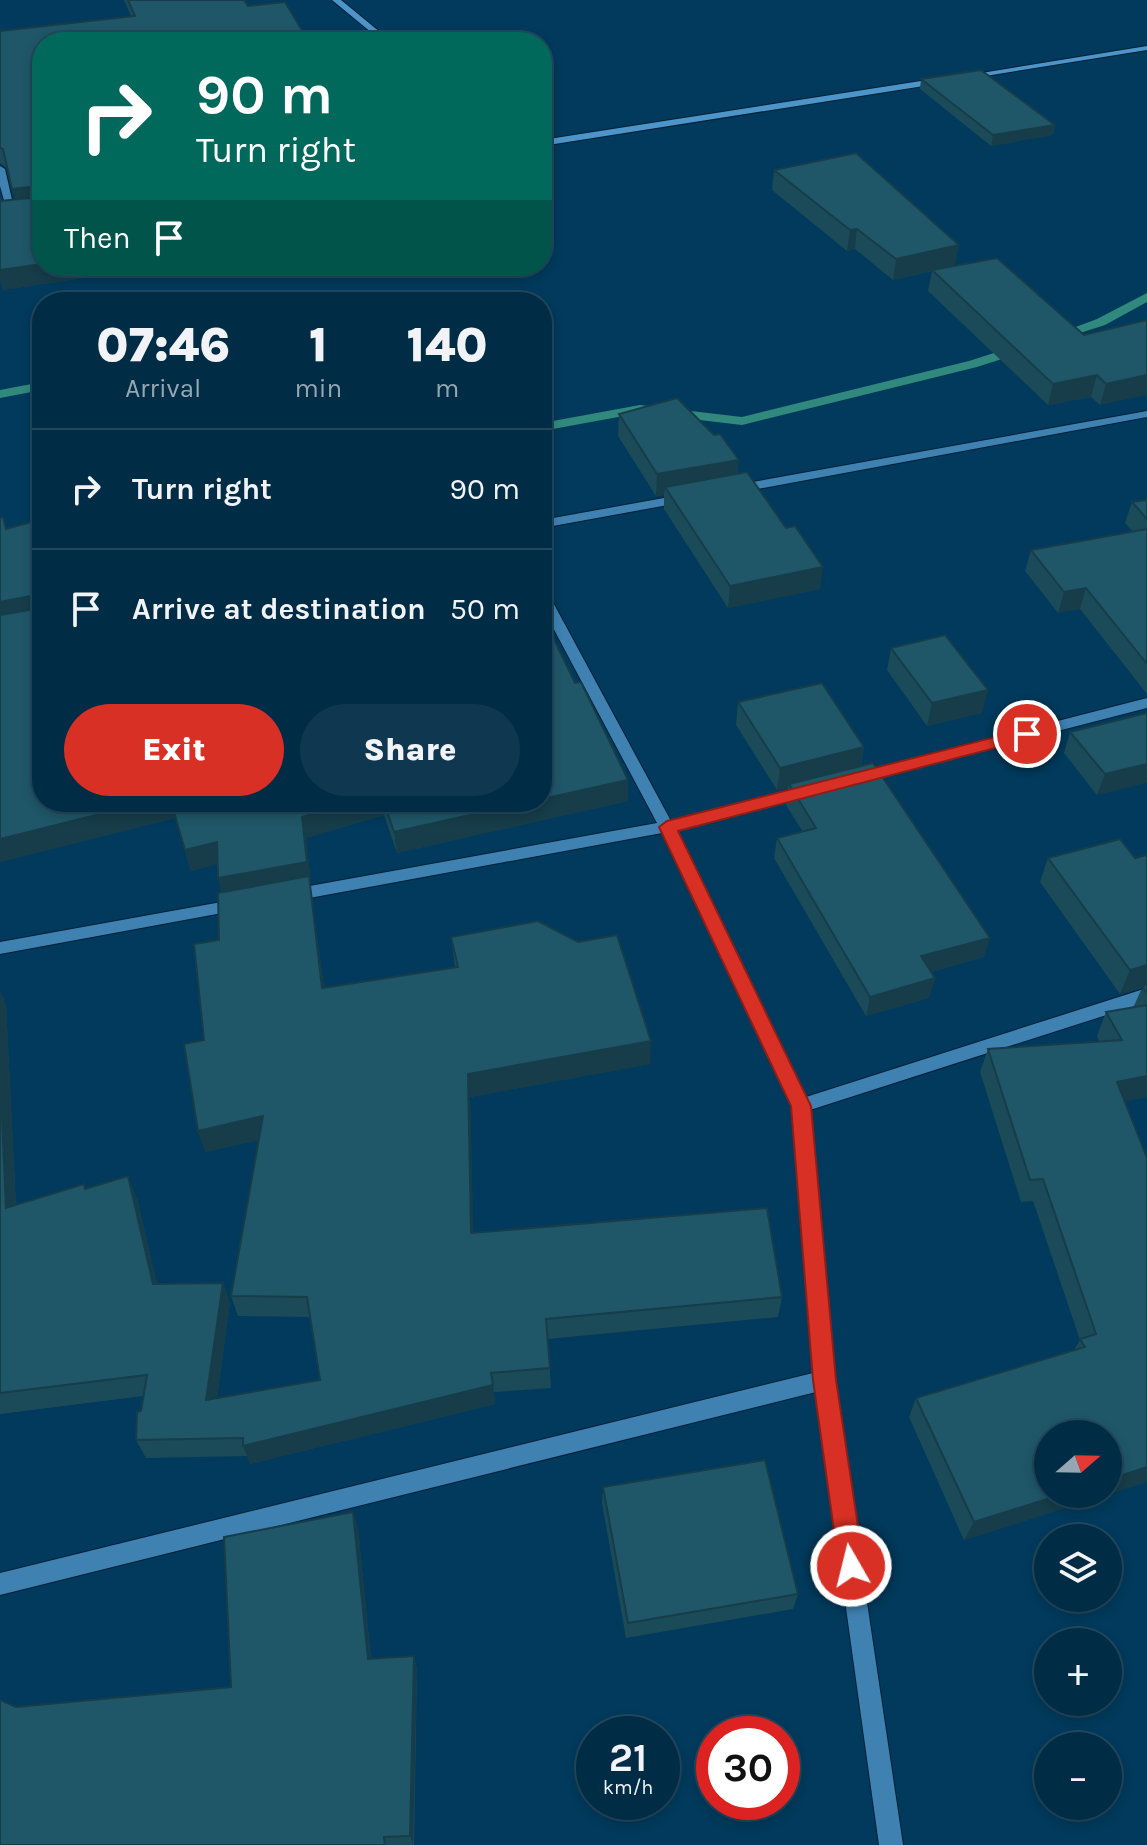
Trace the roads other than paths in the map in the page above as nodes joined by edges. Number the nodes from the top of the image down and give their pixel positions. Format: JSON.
{"nodes":[{"id":1,"x":336,"y":0,"type":"edge"},
{"id":2,"x":376,"y":32,"type":"edge"},
{"id":3,"x":1147,"y":48,"type":"edge"},
{"id":4,"x":961,"y":77,"type":"edge"},
{"id":5,"x":945,"y":80,"type":"edge"},
{"id":6,"x":552,"y":141,"type":"edge"},
{"id":7,"x":0,"y":169,"type":"edge"},
{"id":8,"x":27,"y":213,"type":"edge"},
{"id":9,"x":13,"y":215,"type":"junction"},
{"id":10,"x":0,"y":216,"type":"edge"},
{"id":11,"x":1147,"y":414,"type":"edge"},
{"id":12,"x":726,"y":491,"type":"edge"},
{"id":13,"x":695,"y":497,"type":"edge"},
{"id":14,"x":552,"y":522,"type":"edge"},
{"id":15,"x":552,"y":614,"type":"edge"},
{"id":16,"x":1147,"y":703,"type":"edge"},
{"id":17,"x":667,"y":827,"type":"junction"},
{"id":18,"x":279,"y":898,"type":"edge"},
{"id":19,"x":248,"y":903,"type":"edge"},
{"id":20,"x":0,"y":948,"type":"edge"},
{"id":21,"x":1147,"y":995,"type":"edge"},
{"id":22,"x":801,"y":1106,"type":"junction"},
{"id":23,"x":824,"y":1380,"type":"junction"},
{"id":24,"x":0,"y":1584,"type":"edge"},
{"id":25,"x":891,"y":1845,"type":"edge"}],
"edges":[{"from":1,"to":2,"type":"street"},
{"from":3,"to":4,"type":"street"},
{"from":5,"to":6,"type":"street"},
{"from":7,"to":9,"type":"street"},
{"from":8,"to":9,"type":"street"},
{"from":9,"to":10,"type":"street"},
{"from":11,"to":12,"type":"street"},
{"from":13,"to":14,"type":"street"},
{"from":15,"to":17,"type":"street"},
{"from":16,"to":17,"type":"street"},
{"from":17,"to":18,"type":"street"},
{"from":17,"to":22,"type":"street"},
{"from":19,"to":20,"type":"street"},
{"from":21,"to":22,"type":"street"},
{"from":22,"to":23,"type":"street"},
{"from":23,"to":24,"type":"street"},
{"from":23,"to":25,"type":"street"}]}
